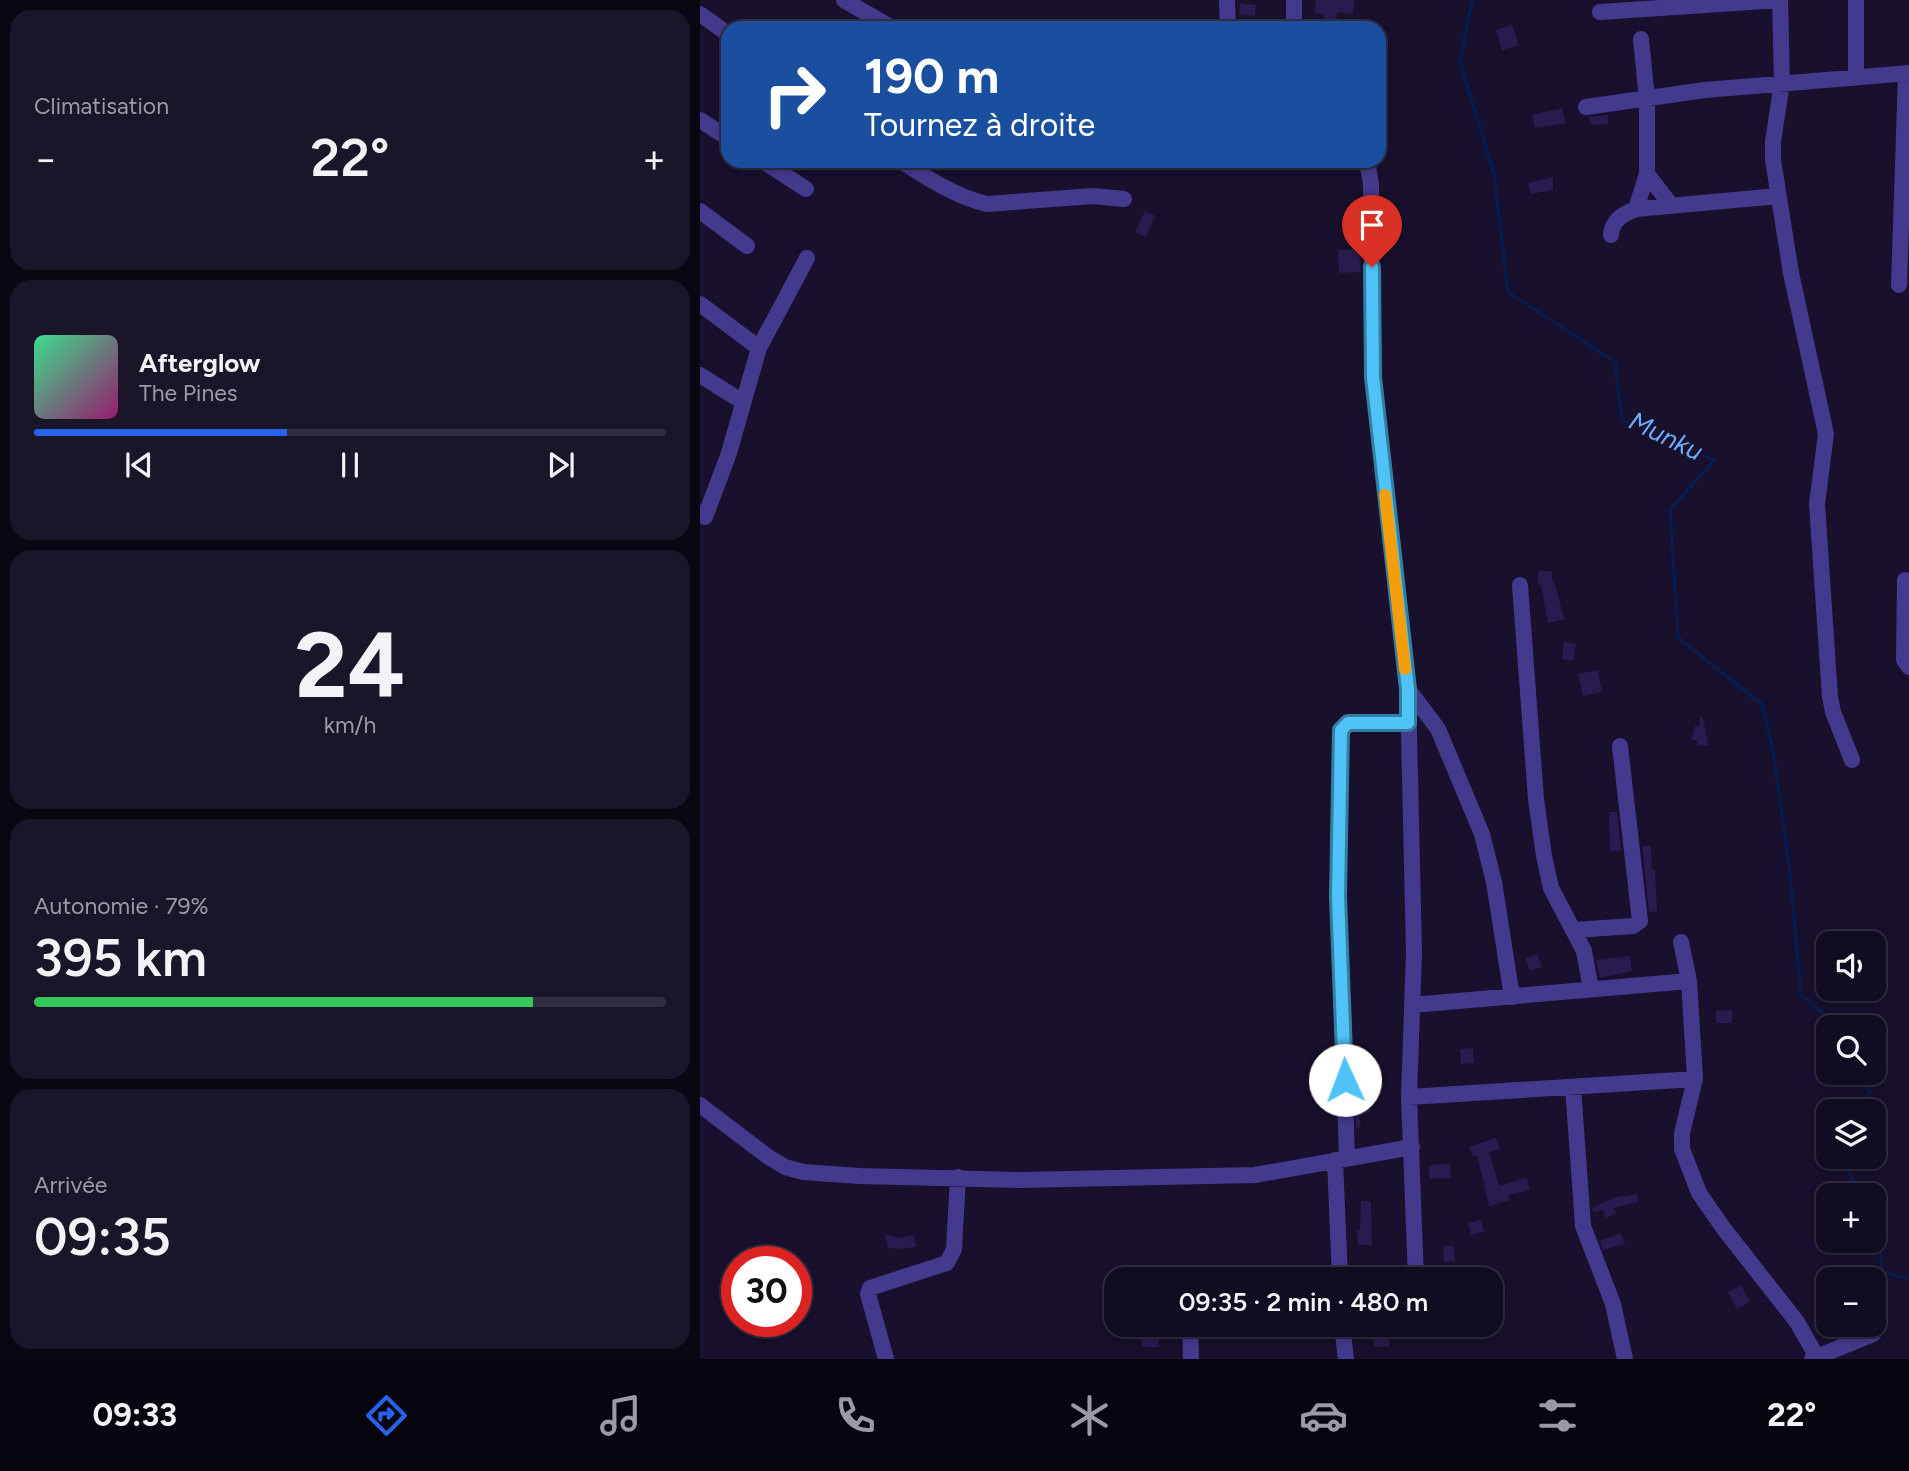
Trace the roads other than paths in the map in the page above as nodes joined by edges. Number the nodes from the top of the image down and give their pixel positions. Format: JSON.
{"nodes":[{"id":1,"x":844,"y":0,"type":"edge"},
{"id":2,"x":1227,"y":0,"type":"edge"},
{"id":3,"x":1294,"y":0,"type":"edge"},
{"id":4,"x":1780,"y":0,"type":"edge"},
{"id":5,"x":1856,"y":0,"type":"edge"},
{"id":6,"x":1600,"y":12,"type":"dead end"},
{"id":7,"x":700,"y":13,"type":"edge"},
{"id":8,"x":880,"y":21,"type":"edge"},
{"id":9,"x":1228,"y":21,"type":"edge"},
{"id":10,"x":1294,"y":21,"type":"edge"},
{"id":11,"x":721,"y":29,"type":"edge"},
{"id":12,"x":1641,"y":38,"type":"dead end"},
{"id":13,"x":1908,"y":73,"type":"edge"},
{"id":14,"x":1856,"y":77,"type":"junction"},
{"id":15,"x":1782,"y":83,"type":"junction"},
{"id":16,"x":1647,"y":99,"type":"junction"},
{"id":17,"x":1586,"y":107,"type":"dead end"},
{"id":18,"x":700,"y":120,"type":"edge"},
{"id":19,"x":721,"y":134,"type":"edge"},
{"id":20,"x":773,"y":168,"type":"edge"},
{"id":21,"x":913,"y":168,"type":"edge"},
{"id":22,"x":1368,"y":168,"type":"edge"},
{"id":23,"x":1647,"y":174,"type":"junction"},
{"id":24,"x":806,"y":190,"type":"dead end"},
{"id":25,"x":1779,"y":196,"type":"junction"},
{"id":26,"x":1124,"y":199,"type":"dead end"},
{"id":27,"x":1671,"y":205,"type":"junction"},
{"id":28,"x":1636,"y":209,"type":"junction"},
{"id":29,"x":700,"y":211,"type":"edge"},
{"id":30,"x":1611,"y":235,"type":"dead end"},
{"id":31,"x":747,"y":246,"type":"dead end"},
{"id":32,"x":807,"y":258,"type":"dead end"},
{"id":33,"x":1899,"y":285,"type":"dead end"},
{"id":34,"x":700,"y":304,"type":"edge"},
{"id":35,"x":759,"y":348,"type":"junction"},
{"id":36,"x":700,"y":376,"type":"edge"},
{"id":37,"x":743,"y":402,"type":"junction"},
{"id":38,"x":705,"y":517,"type":"dead end"},
{"id":39,"x":1905,"y":580,"type":"dead end"},
{"id":40,"x":1520,"y":585,"type":"dead end"},
{"id":41,"x":1909,"y":667,"type":"edge"},
{"id":42,"x":1408,"y":689,"type":"junction"},
{"id":43,"x":1408,"y":723,"type":"junction"},
{"id":44,"x":1620,"y":746,"type":"dead end"},
{"id":45,"x":1852,"y":760,"type":"dead end"},
{"id":46,"x":1574,"y":930,"type":"junction"},
{"id":47,"x":1681,"y":942,"type":"dead end"},
{"id":48,"x":1689,"y":981,"type":"junction"},
{"id":49,"x":1591,"y":989,"type":"junction"},
{"id":50,"x":1511,"y":997,"type":"junction"},
{"id":51,"x":1412,"y":1005,"type":"junction"},
{"id":52,"x":1695,"y":1079,"type":"junction"},
{"id":53,"x":1573,"y":1087,"type":"junction"},
{"id":54,"x":1409,"y":1097,"type":"junction"},
{"id":55,"x":700,"y":1105,"type":"edge"},
{"id":56,"x":1412,"y":1147,"type":"junction"},
{"id":57,"x":1341,"y":1159,"type":"junction"},
{"id":58,"x":958,"y":1177,"type":"junction"},
{"id":59,"x":1340,"y":1267,"type":"edge"},
{"id":60,"x":1416,"y":1267,"type":"edge"},
{"id":61,"x":1190,"y":1337,"type":"edge"},
{"id":62,"x":1343,"y":1337,"type":"edge"},
{"id":63,"x":1867,"y":1337,"type":"edge"},
{"id":64,"x":1815,"y":1358,"type":"edge"},
{"id":65,"x":886,"y":1359,"type":"edge"},
{"id":66,"x":1191,"y":1359,"type":"edge"},
{"id":67,"x":1346,"y":1359,"type":"edge"},
{"id":68,"x":1625,"y":1359,"type":"edge"}],
"edges":[{"from":1,"to":8,"type":"street"},
{"from":2,"to":9,"type":"street"},
{"from":3,"to":10,"type":"street"},
{"from":4,"to":6,"type":"street"},
{"from":4,"to":15,"type":"street"},
{"from":5,"to":14,"type":"street"},
{"from":7,"to":11,"type":"street"},
{"from":12,"to":16,"type":"street"},
{"from":13,"to":14,"type":"street"},
{"from":13,"to":33,"type":"street"},
{"from":14,"to":15,"type":"street"},
{"from":15,"to":16,"type":"street"},
{"from":15,"to":25,"type":"street"},
{"from":16,"to":17,"type":"street"},
{"from":16,"to":23,"type":"street"},
{"from":18,"to":19,"type":"street"},
{"from":20,"to":24,"type":"street"},
{"from":21,"to":26,"type":"street"},
{"from":22,"to":42,"type":"street"},
{"from":23,"to":27,"type":"street"},
{"from":23,"to":28,"type":"street"},
{"from":25,"to":27,"type":"street"},
{"from":25,"to":45,"type":"street"},
{"from":27,"to":28,"type":"street"},
{"from":28,"to":30,"type":"street"},
{"from":29,"to":31,"type":"street"},
{"from":32,"to":35,"type":"street"},
{"from":34,"to":35,"type":"street"},
{"from":35,"to":37,"type":"street"},
{"from":36,"to":37,"type":"street"},
{"from":37,"to":38,"type":"street"},
{"from":39,"to":41,"type":"street"},
{"from":40,"to":46,"type":"street"},
{"from":42,"to":43,"type":"street"},
{"from":42,"to":50,"type":"street"},
{"from":43,"to":51,"type":"street"},
{"from":43,"to":57,"type":"street"},
{"from":44,"to":46,"type":"street"},
{"from":46,"to":49,"type":"street"},
{"from":47,"to":48,"type":"street"},
{"from":48,"to":49,"type":"street"},
{"from":48,"to":52,"type":"street"},
{"from":49,"to":50,"type":"street"},
{"from":50,"to":51,"type":"street"},
{"from":51,"to":54,"type":"street"},
{"from":52,"to":53,"type":"street"},
{"from":52,"to":64,"type":"street"},
{"from":53,"to":54,"type":"street"},
{"from":53,"to":68,"type":"street"},
{"from":54,"to":56,"type":"street"},
{"from":55,"to":58,"type":"street"},
{"from":56,"to":57,"type":"street"},
{"from":56,"to":60,"type":"street"},
{"from":57,"to":58,"type":"street"},
{"from":57,"to":59,"type":"street"},
{"from":58,"to":65,"type":"street"},
{"from":61,"to":66,"type":"street"},
{"from":62,"to":67,"type":"street"},
{"from":63,"to":64,"type":"street"}]}
